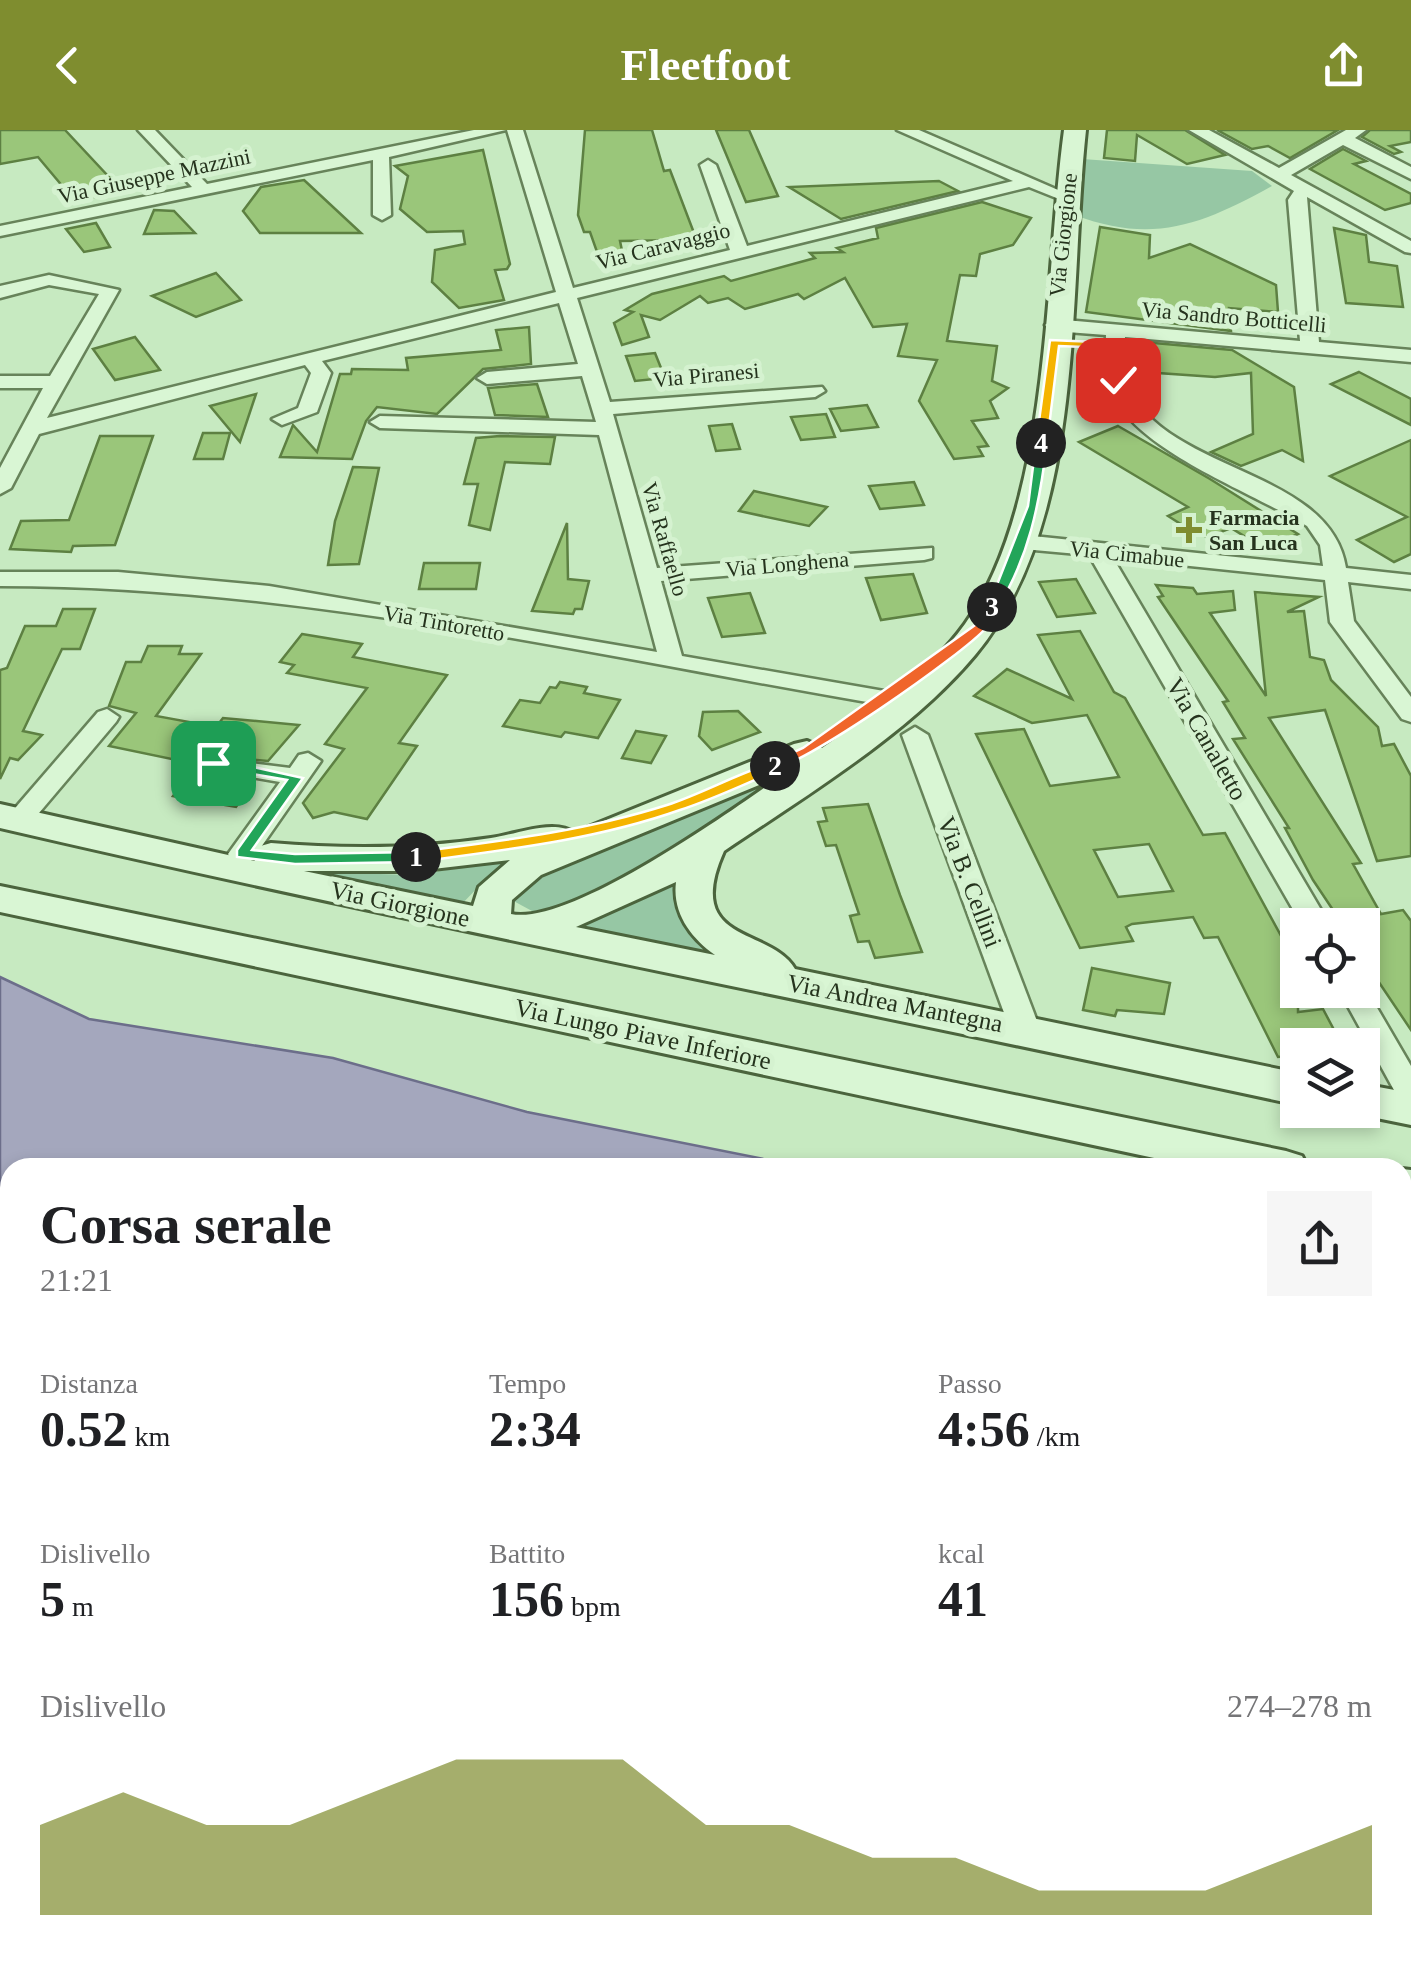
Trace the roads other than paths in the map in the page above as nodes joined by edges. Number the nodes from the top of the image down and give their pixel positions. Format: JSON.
{"nodes":[{"id":1,"x":146,"y":130,"type":"edge"},
{"id":2,"x":390,"y":130,"type":"edge"},
{"id":3,"x":498,"y":130,"type":"edge"},
{"id":4,"x":515,"y":130,"type":"edge"},
{"id":5,"x":905,"y":130,"type":"edge"},
{"id":6,"x":1075,"y":130,"type":"edge"},
{"id":7,"x":1196,"y":130,"type":"edge"},
{"id":8,"x":1351,"y":134,"type":"edge"},
{"id":9,"x":410,"y":148,"type":"junction"},
{"id":10,"x":376,"y":154,"type":"junction"},
{"id":11,"x":708,"y":166,"type":"dead end"},
{"id":12,"x":1411,"y":174,"type":"edge"},
{"id":13,"x":1279,"y":176,"type":"junction"},
{"id":14,"x":1030,"y":182,"type":"junction"},
{"id":15,"x":202,"y":188,"type":"junction"},
{"id":16,"x":1304,"y":189,"type":"junction"},
{"id":17,"x":1064,"y":196,"type":"junction"},
{"id":18,"x":382,"y":215,"type":"dead end"},
{"id":19,"x":0,"y":231,"type":"edge"},
{"id":20,"x":1411,"y":248,"type":"edge"},
{"id":21,"x":740,"y":252,"type":"junction"},
{"id":22,"x":0,"y":292,"type":"edge"},
{"id":23,"x":568,"y":296,"type":"junction"},
{"id":24,"x":1054,"y":334,"type":"junction"},
{"id":25,"x":1116,"y":339,"type":"junction"},
{"id":26,"x":1310,"y":348,"type":"junction"},
{"id":27,"x":1411,"y":356,"type":"edge"},
{"id":28,"x":309,"y":358,"type":"junction"},
{"id":29,"x":590,"y":369,"type":"junction"},
{"id":30,"x":488,"y":378,"type":"dead end"},
{"id":31,"x":0,"y":382,"type":"edge"},
{"id":32,"x":56,"y":382,"type":"junction"},
{"id":33,"x":815,"y":392,"type":"dead end"},
{"id":34,"x":282,"y":419,"type":"dead end"},
{"id":35,"x":605,"y":419,"type":"junction"},
{"id":36,"x":380,"y":422,"type":"dead end"},
{"id":37,"x":28,"y":432,"type":"junction"},
{"id":38,"x":0,"y":488,"type":"edge"},
{"id":39,"x":1023,"y":542,"type":"junction"},
{"id":40,"x":1098,"y":552,"type":"junction"},
{"id":41,"x":924,"y":553,"type":"dead end"},
{"id":42,"x":650,"y":575,"type":"junction"},
{"id":43,"x":1334,"y":575,"type":"junction"},
{"id":44,"x":0,"y":580,"type":"edge"},
{"id":45,"x":1411,"y":582,"type":"edge"},
{"id":46,"x":980,"y":627,"type":"junction"},
{"id":47,"x":672,"y":663,"type":"junction"},
{"id":48,"x":884,"y":698,"type":"junction"},
{"id":49,"x":1411,"y":714,"type":"edge"},
{"id":50,"x":107,"y":717,"type":"dead end"},
{"id":51,"x":915,"y":735,"type":"dead end"},
{"id":52,"x":213,"y":763,"type":"dead end"},
{"id":53,"x":675,"y":807,"type":"junction"},
{"id":54,"x":9,"y":818,"type":"edge"},
{"id":55,"x":709,"y":843,"type":"junction"},
{"id":56,"x":143,"y":846,"type":"junction"},
{"id":57,"x":242,"y":854,"type":"junction"},
{"id":58,"x":0,"y":899,"type":"edge"},
{"id":59,"x":1306,"y":908,"type":"edge"},
{"id":60,"x":506,"y":926,"type":"junction"},
{"id":61,"x":837,"y":990,"type":"junction"},
{"id":62,"x":1364,"y":1008,"type":"edge"},
{"id":63,"x":1026,"y":1029,"type":"junction"},
{"id":64,"x":1280,"y":1085,"type":"edge"},
{"id":65,"x":1411,"y":1093,"type":"edge"},
{"id":66,"x":1380,"y":1103,"type":"edge"},
{"id":67,"x":1411,"y":1109,"type":"edge"},
{"id":68,"x":1238,"y":1158,"type":"edge"}],
"edges":[{"from":1,"to":15,"type":"street"},
{"from":2,"to":9,"type":"street"},
{"from":3,"to":9,"type":"street","name":"Via Giuseppe Mazzini"},
{"from":4,"to":23,"type":"street","name":"Via Raffaello"},
{"from":5,"to":14,"type":"street"},
{"from":6,"to":17,"type":"main road","name":"Via Giorgione"},
{"from":7,"to":13,"type":"street"},
{"from":8,"to":12,"type":"street"},
{"from":8,"to":13,"type":"street"},
{"from":9,"to":10,"type":"street","name":"Via Giuseppe Mazzini"},
{"from":10,"to":15,"type":"street","name":"Via Giuseppe Mazzini"},
{"from":10,"to":18,"type":"street"},
{"from":11,"to":21,"type":"street"},
{"from":13,"to":16,"type":"street"},
{"from":14,"to":17,"type":"street"},
{"from":14,"to":21,"type":"street","name":"Via Caravaggio"},
{"from":15,"to":19,"type":"street","name":"Via Giuseppe Mazzini"},
{"from":16,"to":20,"type":"street"},
{"from":16,"to":26,"type":"street"},
{"from":17,"to":24,"type":"main road","name":"Via Giorgione"},
{"from":21,"to":23,"type":"street","name":"Via Caravaggio"},
{"from":22,"to":32,"type":"street"},
{"from":23,"to":28,"type":"street","name":"Via Caravaggio"},
{"from":23,"to":29,"type":"street","name":"Via Raffaello"},
{"from":24,"to":25,"type":"street","name":"Via Sandro Botticelli"},
{"from":24,"to":39,"type":"main road","name":"Via Giorgione"},
{"from":25,"to":26,"type":"street","name":"Via Sandro Botticelli"},
{"from":25,"to":43,"type":"street"},
{"from":26,"to":27,"type":"street","name":"Via Sandro Botticelli"},
{"from":28,"to":34,"type":"street"},
{"from":28,"to":37,"type":"street","name":"Via Caravaggio"},
{"from":29,"to":30,"type":"street"},
{"from":29,"to":35,"type":"street","name":"Via Raffaello"},
{"from":31,"to":32,"type":"street"},
{"from":32,"to":37,"type":"street"},
{"from":33,"to":35,"type":"street","name":"Via Piranesi"},
{"from":35,"to":36,"type":"street"},
{"from":35,"to":42,"type":"street","name":"Via Raffaello"},
{"from":37,"to":38,"type":"street"},
{"from":39,"to":40,"type":"street","name":"Via Cimabue"},
{"from":39,"to":46,"type":"main road","name":"Via Giorgione"},
{"from":40,"to":43,"type":"street","name":"Via Cimabue"},
{"from":40,"to":59,"type":"street","name":"Via Canaletto"},
{"from":41,"to":42,"type":"street","name":"Via Longhena"},
{"from":42,"to":47,"type":"street","name":"Via Raffaello"},
{"from":43,"to":45,"type":"street","name":"Via Cimabue"},
{"from":43,"to":49,"type":"street"},
{"from":44,"to":47,"type":"street","name":"Via Tintoretto"},
{"from":46,"to":48,"type":"main road","name":"Via Giorgione"},
{"from":46,"to":55,"type":"main road","name":"Via Giorgione"},
{"from":47,"to":48,"type":"street","name":"Via Tintoretto"},
{"from":48,"to":53,"type":"main road","name":"Via Giorgione"},
{"from":50,"to":54,"type":"street","name":"Via Giorgione"},
{"from":51,"to":63,"type":"street","name":"Via B. Cellini"},
{"from":52,"to":57,"type":"street"},
{"from":53,"to":57,"type":"main road","name":"Via Giorgione"},
{"from":53,"to":60,"type":"main road","name":"Via Giorgione"},
{"from":54,"to":56,"type":"main road","name":"Via Giorgione"},
{"from":55,"to":60,"type":"main road","name":"Via Giorgione"},
{"from":55,"to":61,"type":"main road"},
{"from":56,"to":57,"type":"main road","name":"Via Giorgione"},
{"from":56,"to":60,"type":"main road","name":"Via Giorgione"},
{"from":58,"to":68,"type":"main road","name":"Via Lungo Piave Inferiore"},
{"from":60,"to":61,"type":"main road","name":"Via Andrea Mantegna"},
{"from":61,"to":63,"type":"main road","name":"Via Andrea Mantegna"},
{"from":62,"to":65,"type":"street"},
{"from":63,"to":64,"type":"main road","name":"Via Andrea Mantegna"},
{"from":66,"to":67,"type":"main road"}]}
